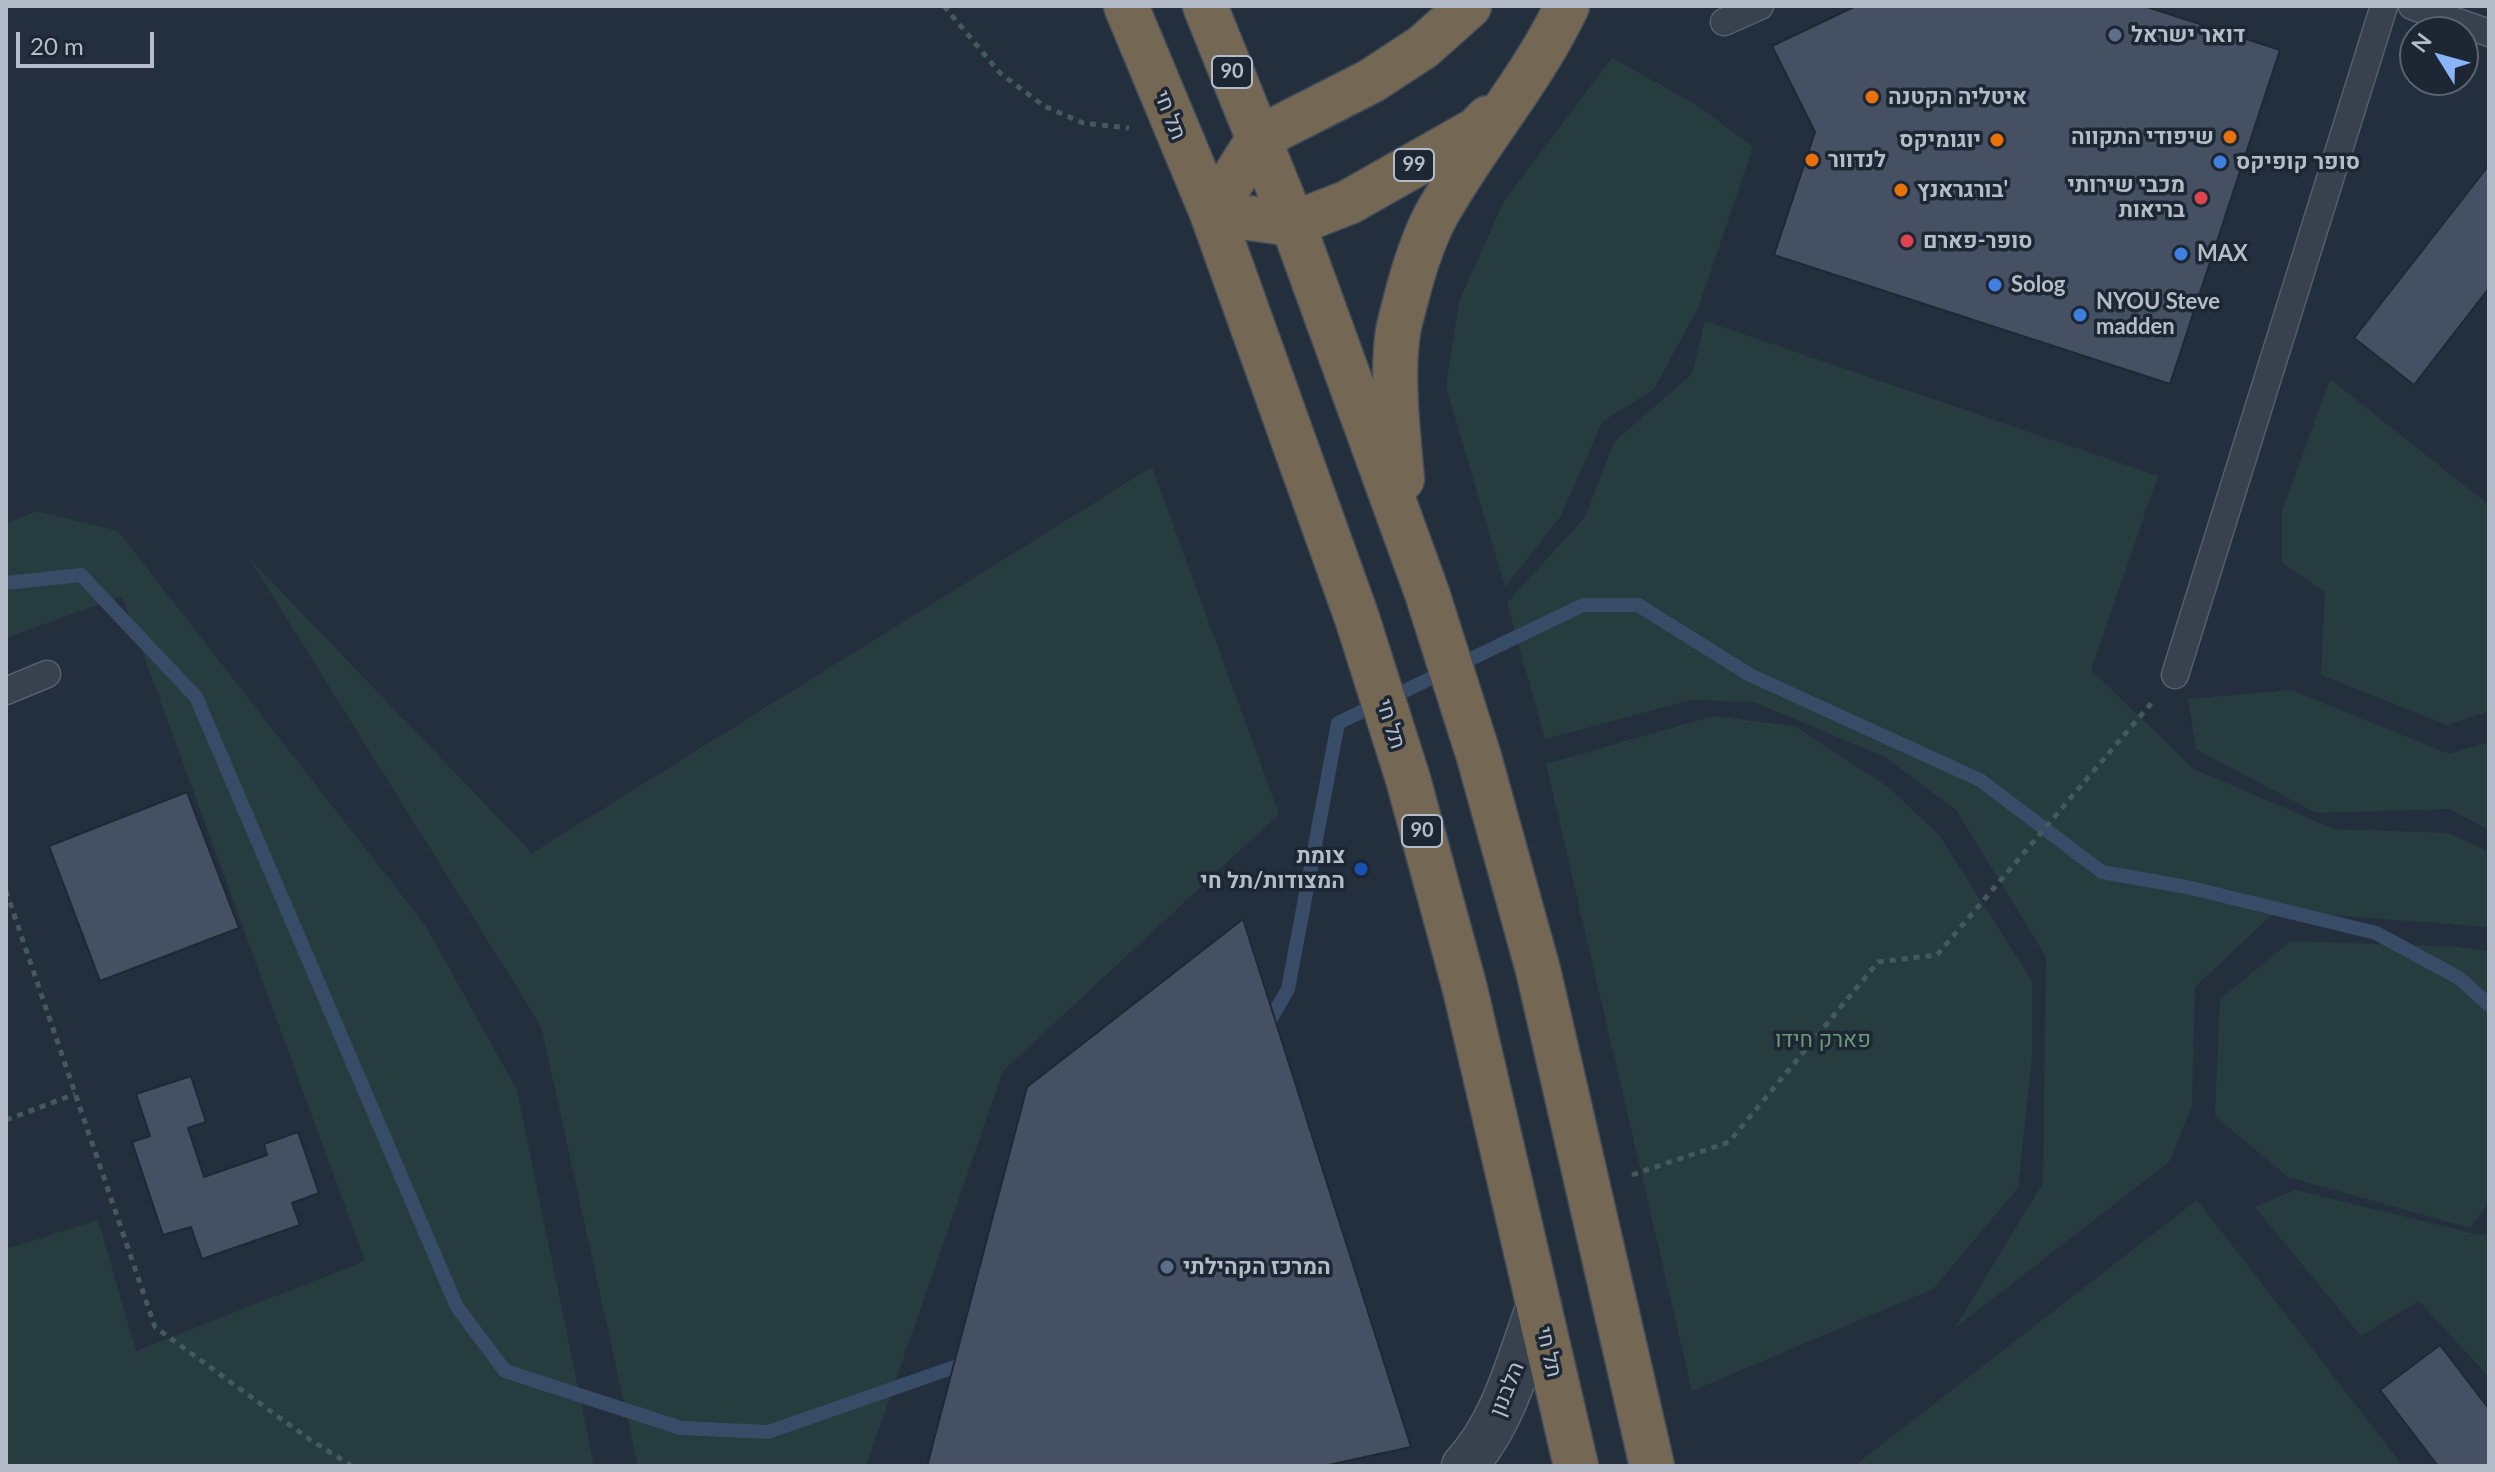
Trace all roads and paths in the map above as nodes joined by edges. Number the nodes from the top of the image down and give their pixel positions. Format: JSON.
{"nodes":[{"id":1,"x":944,"y":6,"type":"edge"},
{"id":2,"x":1126,"y":6,"type":"edge"},
{"id":3,"x":1205,"y":6,"type":"edge"},
{"id":4,"x":1469,"y":6,"type":"edge"},
{"id":5,"x":1567,"y":6,"type":"edge"},
{"id":6,"x":1760,"y":6,"type":"edge"},
{"id":7,"x":2384,"y":6,"type":"edge"},
{"id":8,"x":2412,"y":6,"type":"edge"},
{"id":9,"x":1724,"y":22,"type":"dead end"},
{"id":10,"x":2489,"y":33,"type":"edge"},
{"id":11,"x":1522,"y":87,"type":"junction"},
{"id":12,"x":1174,"y":125,"type":"junction"},
{"id":13,"x":1259,"y":138,"type":"junction"},
{"id":14,"x":1212,"y":213,"type":"junction"},
{"id":15,"x":1293,"y":224,"type":"junction"},
{"id":16,"x":1406,"y":537,"type":"junction"},
{"id":17,"x":47,"y":674,"type":"dead end"},
{"id":18,"x":2175,"y":675,"type":"joint"},
{"id":19,"x":6,"y":691,"type":"edge"},
{"id":20,"x":6,"y":891,"type":"edge"},
{"id":21,"x":75,"y":1094,"type":"junction"},
{"id":22,"x":6,"y":1120,"type":"edge"},
{"id":23,"x":1589,"y":1189,"type":"junction"},
{"id":24,"x":1539,"y":1306,"type":"junction"},
{"id":25,"x":352,"y":1466,"type":"edge"},
{"id":26,"x":1464,"y":1466,"type":"edge"},
{"id":27,"x":1576,"y":1466,"type":"edge"},
{"id":28,"x":1652,"y":1466,"type":"edge"}],
"edges":[{"from":1,"to":12,"type":"path"},
{"from":2,"to":12,"type":"highway","name":"תל חי","number":"90"},
{"from":3,"to":13,"type":"highway","number":"90"},
{"from":4,"to":13,"type":"highway"},
{"from":5,"to":11,"type":"highway","number":"99"},
{"from":6,"to":9,"type":"lane"},
{"from":7,"to":18,"type":"lane"},
{"from":8,"to":10,"type":"lane"},
{"from":11,"to":15,"type":"highway","number":"99"},
{"from":11,"to":16,"type":"highway"},
{"from":12,"to":14,"type":"highway","name":"תל חי","number":"90"},
{"from":13,"to":14,"type":"highway"},
{"from":13,"to":15,"type":"highway","number":"90"},
{"from":14,"to":15,"type":"highway","number":"99"},
{"from":14,"to":24,"type":"highway","name":"תל חי","number":"90"},
{"from":15,"to":16,"type":"highway","number":"90"},
{"from":16,"to":23,"type":"highway","number":"90"},
{"from":17,"to":19,"type":"lane"},
{"from":18,"to":23,"type":"path"},
{"from":20,"to":21,"type":"path"},
{"from":21,"to":22,"type":"path"},
{"from":21,"to":25,"type":"path"},
{"from":23,"to":28,"type":"highway","number":"90"},
{"from":24,"to":26,"type":"street","name":"הלבנון"},
{"from":24,"to":27,"type":"highway","name":"תל חי","number":"90"}]}
